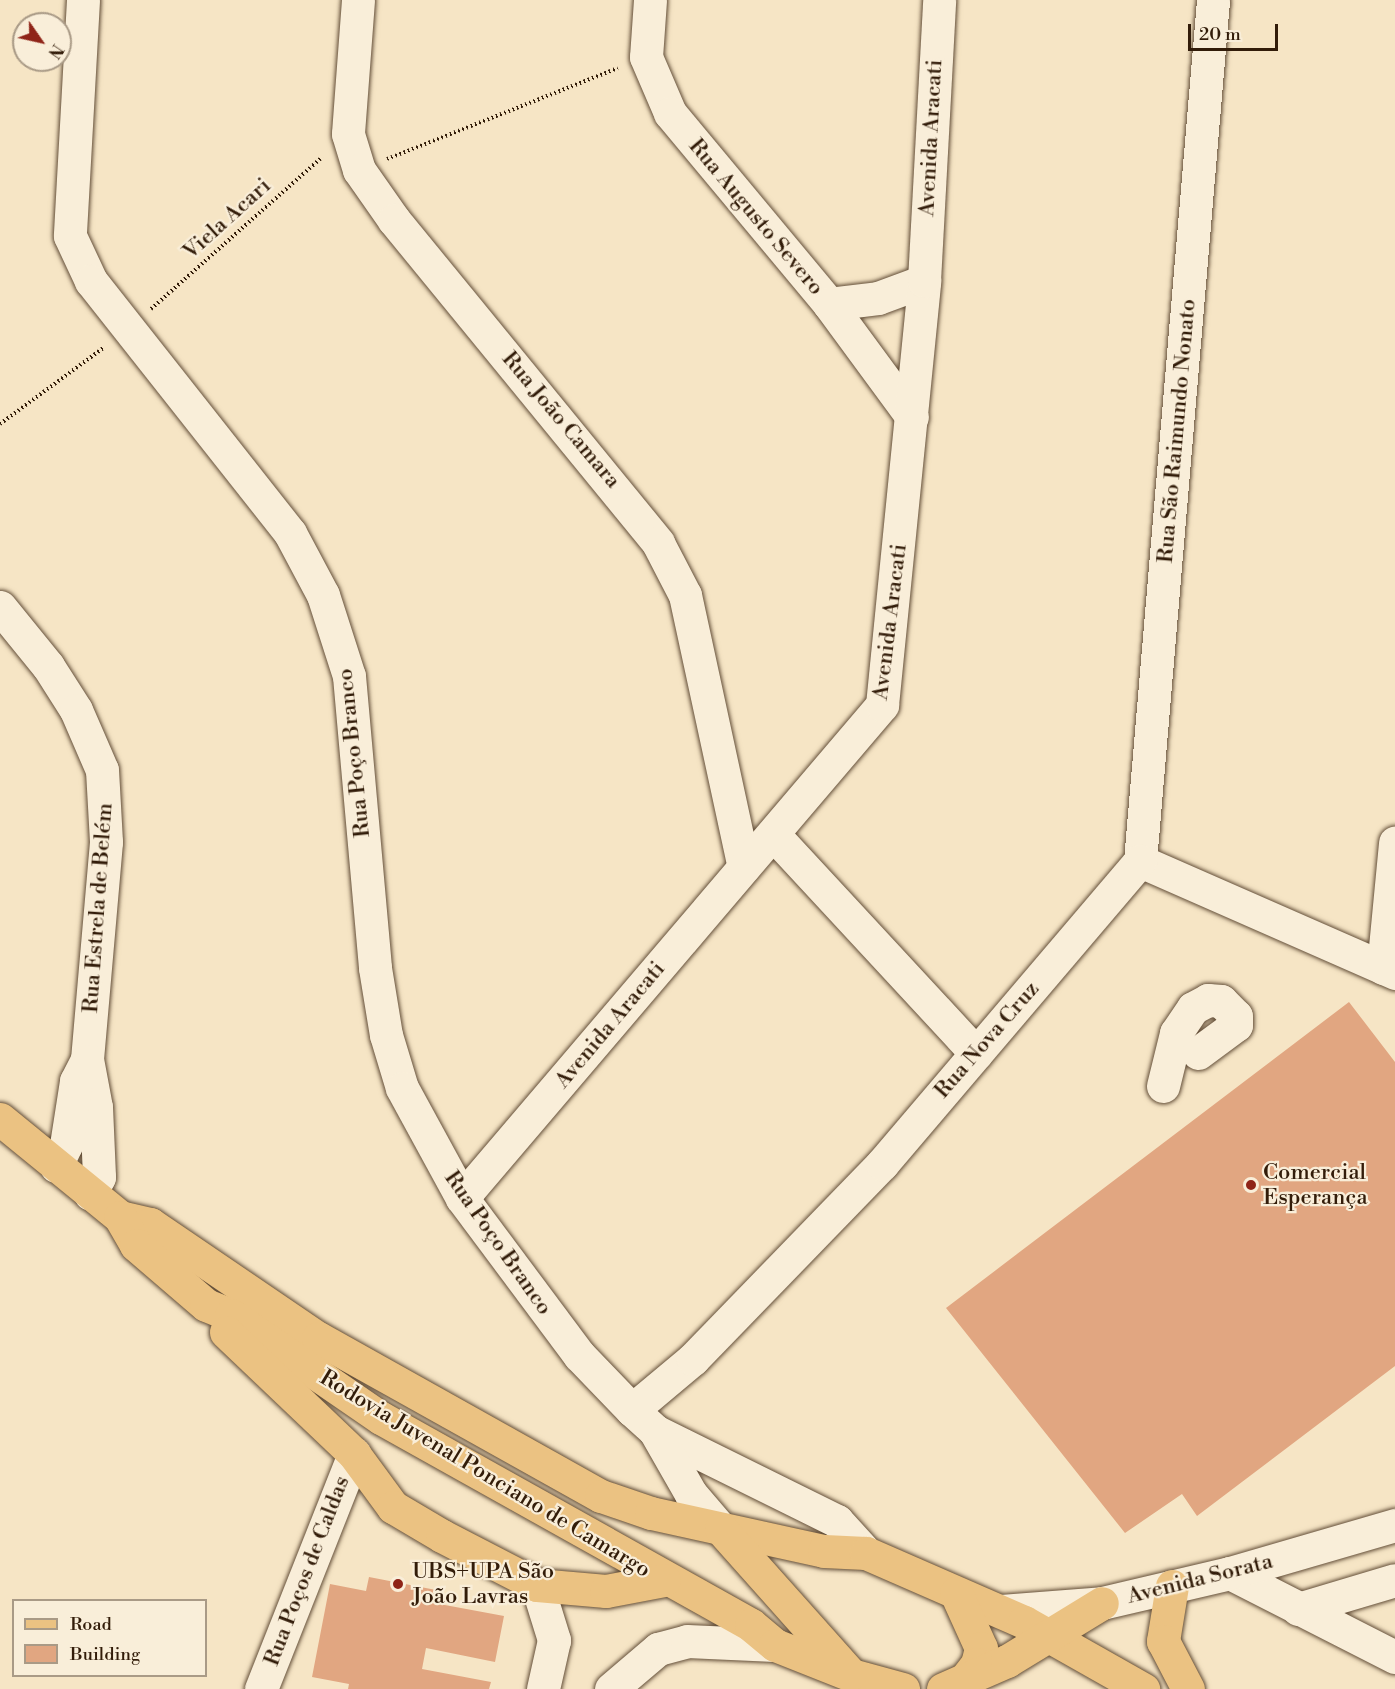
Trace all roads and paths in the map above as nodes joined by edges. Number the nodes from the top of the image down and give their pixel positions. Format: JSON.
{"nodes":[{"id":1,"x":83,"y":0,"type":"edge"},
{"id":2,"x":358,"y":0,"type":"edge"},
{"id":3,"x":650,"y":0,"type":"edge"},
{"id":4,"x":939,"y":0,"type":"edge"},
{"id":5,"x":1213,"y":0,"type":"edge"},
{"id":6,"x":646,"y":57,"type":"junction"},
{"id":7,"x":348,"y":134,"type":"junction"},
{"id":8,"x":359,"y":170,"type":"junction"},
{"id":9,"x":924,"y":281,"type":"junction"},
{"id":10,"x":829,"y":304,"type":"junction"},
{"id":11,"x":129,"y":329,"type":"junction"},
{"id":12,"x":912,"y":417,"type":"junction"},
{"id":13,"x":0,"y":424,"type":"edge"},
{"id":14,"x":0,"y":607,"type":"edge"},
{"id":15,"x":773,"y":834,"type":"junction"},
{"id":16,"x":1395,"y":843,"type":"edge"},
{"id":17,"x":1140,"y":861,"type":"junction"},
{"id":18,"x":744,"y":867,"type":"junction"},
{"id":19,"x":1389,"y":970,"type":"edge"},
{"id":20,"x":976,"y":1053,"type":"junction"},
{"id":21,"x":1198,"y":1053,"type":"dead end"},
{"id":22,"x":87,"y":1059,"type":"junction"},
{"id":23,"x":1163,"y":1086,"type":"dead end"},
{"id":24,"x":0,"y":1119,"type":"edge"},
{"id":25,"x":56,"y":1166,"type":"junction"},
{"id":26,"x":90,"y":1194,"type":"junction"},
{"id":27,"x":462,"y":1198,"type":"junction"},
{"id":28,"x":120,"y":1217,"type":"junction"},
{"id":29,"x":206,"y":1305,"type":"junction"},
{"id":30,"x":381,"y":1418,"type":"junction"},
{"id":31,"x":643,"y":1421,"type":"junction"},
{"id":32,"x":477,"y":1430,"type":"junction"},
{"id":33,"x":354,"y":1454,"type":"junction"},
{"id":34,"x":1395,"y":1525,"type":"edge"},
{"id":35,"x":721,"y":1529,"type":"junction"},
{"id":36,"x":866,"y":1553,"type":"junction"},
{"id":37,"x":1230,"y":1573,"type":"junction"},
{"id":38,"x":664,"y":1580,"type":"junction"},
{"id":39,"x":1395,"y":1580,"type":"edge"},
{"id":40,"x":537,"y":1585,"type":"junction"},
{"id":41,"x":1172,"y":1586,"type":"junction"},
{"id":42,"x":956,"y":1593,"type":"junction"},
{"id":43,"x":1102,"y":1603,"type":"junction"},
{"id":44,"x":1298,"y":1609,"type":"junction"},
{"id":45,"x":1001,"y":1611,"type":"junction"},
{"id":46,"x":1051,"y":1636,"type":"junction"},
{"id":47,"x":775,"y":1645,"type":"junction"},
{"id":48,"x":1395,"y":1657,"type":"edge"},
{"id":49,"x":851,"y":1675,"type":"junction"},
{"id":50,"x":953,"y":1686,"type":"edge"},
{"id":51,"x":261,"y":1689,"type":"edge"},
{"id":52,"x":543,"y":1689,"type":"edge"},
{"id":53,"x":611,"y":1689,"type":"edge"},
{"id":54,"x":903,"y":1689,"type":"edge"},
{"id":55,"x":1143,"y":1689,"type":"edge"},
{"id":56,"x":1188,"y":1689,"type":"edge"}],
"edges":[{"from":1,"to":11,"type":"street","name":"Rua Poço Branco"},
{"from":2,"to":7,"type":"street","name":"Rua João Camara"},
{"from":3,"to":6,"type":"street","name":"Rua Augusto Severo"},
{"from":4,"to":9,"type":"street","name":"Avenida Aracati"},
{"from":5,"to":17,"type":"street","name":"Rua São Raimundo Nonato"},
{"from":6,"to":8,"type":"path"},
{"from":6,"to":10,"type":"street","name":"Rua Augusto Severo"},
{"from":7,"to":8,"type":"street","name":"Rua João Camara"},
{"from":7,"to":11,"type":"path","name":"Viela Acari"},
{"from":8,"to":18,"type":"street","name":"Rua João Camara"},
{"from":9,"to":10,"type":"street"},
{"from":9,"to":12,"type":"street","name":"Avenida Aracati"},
{"from":10,"to":12,"type":"street","name":"Rua Augusto Severo"},
{"from":11,"to":13,"type":"path","name":"Viela Acari"},
{"from":11,"to":27,"type":"street","name":"Rua Poço Branco"},
{"from":12,"to":15,"type":"street","name":"Avenida Aracati"},
{"from":14,"to":22,"type":"street","name":"Rua Estrela de Belém"},
{"from":15,"to":18,"type":"street","name":"Avenida Aracati"},
{"from":15,"to":20,"type":"street"},
{"from":16,"to":19,"type":"street"},
{"from":17,"to":19,"type":"street"},
{"from":17,"to":20,"type":"street","name":"Rua Nova Cruz"},
{"from":18,"to":27,"type":"street","name":"Avenida Aracati"},
{"from":20,"to":31,"type":"street","name":"Rua Nova Cruz"},
{"from":21,"to":23,"type":"street"},
{"from":22,"to":25,"type":"street","name":"Rua Estrela de Belém"},
{"from":22,"to":26,"type":"street","name":"Rua Estrela de Belém"},
{"from":24,"to":25,"type":"main road"},
{"from":25,"to":26,"type":"main road"},
{"from":26,"to":28,"type":"main road"},
{"from":27,"to":31,"type":"street","name":"Rua Poço Branco"},
{"from":28,"to":29,"type":"main road","name":"Rodovia Juvenal Ponciano de Camargo"},
{"from":28,"to":32,"type":"main road","name":"Rodovia Juvenal Ponciano de Camargo"},
{"from":29,"to":30,"type":"main road","name":"Rodovia Juvenal Ponciano de Camargo"},
{"from":29,"to":33,"type":"main road"},
{"from":30,"to":32,"type":"main road"},
{"from":30,"to":33,"type":"main road"},
{"from":30,"to":38,"type":"main road","name":"Rodovia Juvenal Ponciano de Camargo"},
{"from":31,"to":35,"type":"street","name":"Rua Poço Branco"},
{"from":31,"to":36,"type":"street","name":"Rua Poço Branco"},
{"from":32,"to":35,"type":"main road","name":"Rodovia Juvenal Ponciano de Camargo"},
{"from":33,"to":40,"type":"main road"},
{"from":33,"to":51,"type":"street","name":"Rua Poços de Caldas"},
{"from":34,"to":37,"type":"street","name":"Avenida Sorata"},
{"from":35,"to":36,"type":"main road","name":"Rodovia Juvenal Ponciano de Camargo"},
{"from":35,"to":49,"type":"main road"},
{"from":36,"to":42,"type":"main road","name":"Rodovia Juvenal Ponciano de Camargo"},
{"from":37,"to":41,"type":"street","name":"Avenida Sorata"},
{"from":37,"to":44,"type":"street"},
{"from":38,"to":40,"type":"main road"},
{"from":38,"to":47,"type":"main road","name":"Rodovia Juvenal Ponciano de Camargo"},
{"from":39,"to":44,"type":"street"},
{"from":40,"to":52,"type":"street"},
{"from":41,"to":43,"type":"street","name":"Avenida Sorata"},
{"from":41,"to":56,"type":"main road"},
{"from":42,"to":45,"type":"main road","name":"Rodovia Juvenal Ponciano de Camargo"},
{"from":42,"to":50,"type":"main road"},
{"from":43,"to":45,"type":"street","name":"Avenida Sorata"},
{"from":43,"to":46,"type":"main road"},
{"from":44,"to":48,"type":"street"},
{"from":45,"to":46,"type":"main road","name":"Rodovia Juvenal Ponciano de Camargo"},
{"from":46,"to":50,"type":"main road"},
{"from":46,"to":55,"type":"main road","name":"Rodovia Juvenal Ponciano de Camargo"},
{"from":47,"to":49,"type":"main road","name":"Rodovia Juvenal Ponciano de Camargo"},
{"from":47,"to":53,"type":"street"},
{"from":49,"to":54,"type":"main road","name":"Rodovia Juvenal Ponciano de Camargo"}]}
